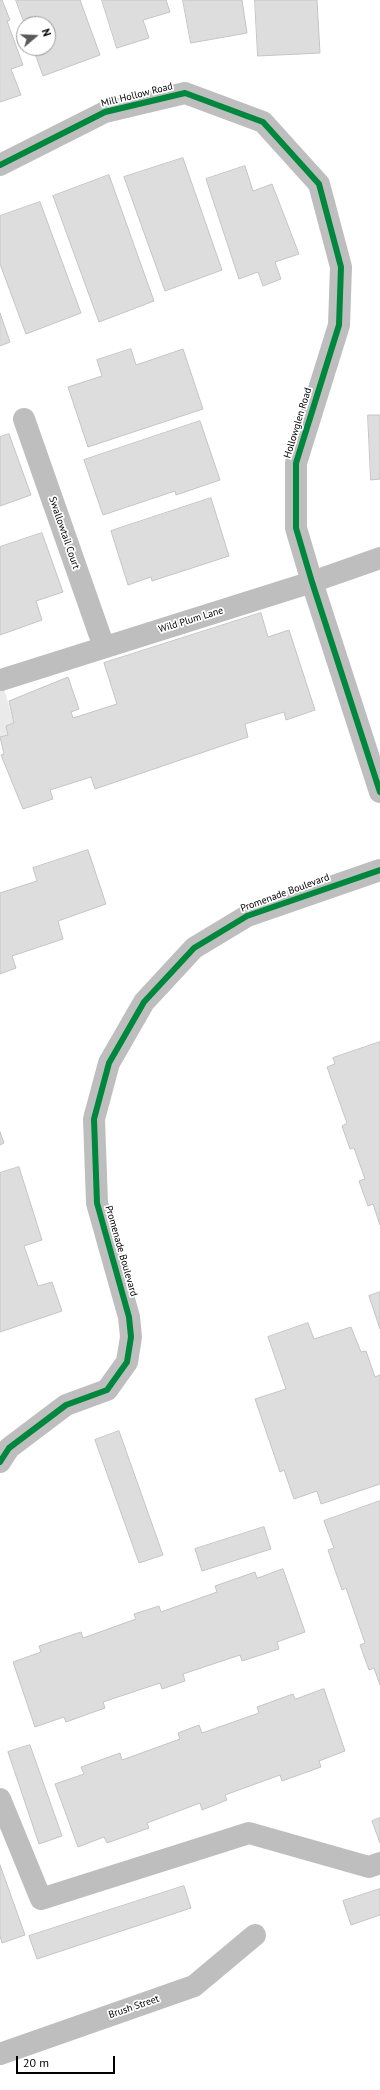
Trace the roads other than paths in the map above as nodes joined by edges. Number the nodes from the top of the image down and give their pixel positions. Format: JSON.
{"nodes":[{"id":1,"x":262,"y":122,"type":"joint"},
{"id":2,"x":0,"y":165,"type":"edge"},
{"id":3,"x":24,"y":419,"type":"dead end"},
{"id":4,"x":380,"y":558,"type":"edge"},
{"id":5,"x":312,"y":582,"type":"junction"},
{"id":6,"x":104,"y":647,"type":"junction"},
{"id":7,"x":1,"y":680,"type":"dead end"},
{"id":8,"x":380,"y":792,"type":"edge"},
{"id":9,"x":380,"y":870,"type":"edge"},
{"id":10,"x":0,"y":1462,"type":"edge"},
{"id":11,"x":0,"y":1799,"type":"edge"},
{"id":12,"x":380,"y":1863,"type":"edge"},
{"id":13,"x":255,"y":1935,"type":"dead end"},
{"id":14,"x":0,"y":2054,"type":"edge"}],
"edges":[{"from":1,"to":2,"type":"street","name":"Mill Hollow Road"},
{"from":1,"to":5,"type":"street","name":"Hollowglen Road"},
{"from":3,"to":6,"type":"street","name":"Swallowtail Court"},
{"from":4,"to":5,"type":"street","name":"Wild Plum Lane"},
{"from":5,"to":6,"type":"street","name":"Wild Plum Lane"},
{"from":5,"to":8,"type":"street","name":"Hollowglen Road"},
{"from":6,"to":7,"type":"street","name":"Wild Plum Lane"},
{"from":9,"to":10,"type":"street","name":"Promenade Boulevard"},
{"from":11,"to":12,"type":"street"},
{"from":13,"to":14,"type":"street","name":"Brush Street"}]}
